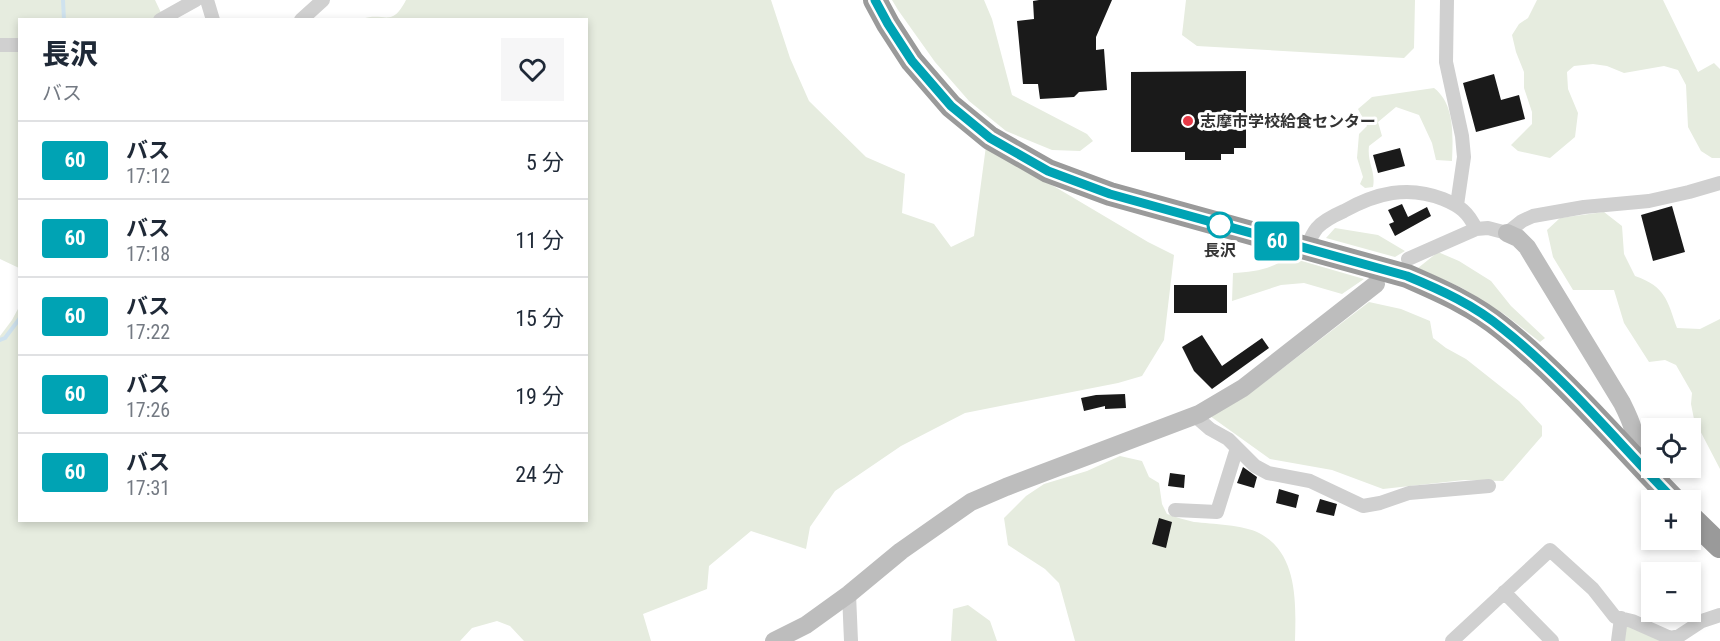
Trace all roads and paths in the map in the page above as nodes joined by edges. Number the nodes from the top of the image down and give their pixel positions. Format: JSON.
{"nodes":[{"id":1,"x":196,"y":0,"type":"edge"},
{"id":2,"x":207,"y":0,"type":"edge"},
{"id":3,"x":322,"y":0,"type":"edge"},
{"id":4,"x":875,"y":0,"type":"edge"},
{"id":5,"x":1447,"y":0,"type":"edge"},
{"id":6,"x":164,"y":18,"type":"edge"},
{"id":7,"x":212,"y":18,"type":"edge"},
{"id":8,"x":303,"y":18,"type":"edge"},
{"id":9,"x":0,"y":45,"type":"edge"},
{"id":10,"x":18,"y":45,"type":"edge"},
{"id":11,"x":1720,"y":183,"type":"edge"},
{"id":12,"x":1457,"y":205,"type":"junction"},
{"id":13,"x":1476,"y":229,"type":"junction"},
{"id":14,"x":1507,"y":233,"type":"junction"},
{"id":15,"x":1306,"y":249,"type":"junction"},
{"id":16,"x":1408,"y":260,"type":"dead end"},
{"id":17,"x":1376,"y":284,"type":"dead end"},
{"id":18,"x":1195,"y":416,"type":"junction"},
{"id":19,"x":1237,"y":448,"type":"junction"},
{"id":20,"x":1631,"y":456,"type":"junction"},
{"id":21,"x":1489,"y":486,"type":"dead end"},
{"id":22,"x":1664,"y":490,"type":"edge"},
{"id":23,"x":1175,"y":510,"type":"dead end"},
{"id":24,"x":1701,"y":528,"type":"edge"},
{"id":25,"x":1720,"y":546,"type":"edge"},
{"id":26,"x":1504,"y":592,"type":"junction"},
{"id":27,"x":849,"y":594,"type":"junction"},
{"id":28,"x":1720,"y":615,"type":"edge"},
{"id":29,"x":1621,"y":618,"type":"junction"},
{"id":30,"x":774,"y":641,"type":"edge"},
{"id":31,"x":850,"y":641,"type":"edge"},
{"id":32,"x":1452,"y":641,"type":"edge"},
{"id":33,"x":1552,"y":641,"type":"edge"},
{"id":34,"x":1618,"y":641,"type":"edge"}],
"edges":[{"from":1,"to":6,"type":"street"},
{"from":2,"to":7,"type":"street"},
{"from":3,"to":8,"type":"street"},
{"from":4,"to":15,"type":"highway"},
{"from":5,"to":12,"type":"street"},
{"from":9,"to":10,"type":"street"},
{"from":11,"to":14,"type":"street"},
{"from":12,"to":13,"type":"street"},
{"from":12,"to":15,"type":"street"},
{"from":13,"to":14,"type":"street"},
{"from":13,"to":16,"type":"street"},
{"from":14,"to":20,"type":"street"},
{"from":15,"to":20,"type":"highway"},
{"from":17,"to":18,"type":"street"},
{"from":18,"to":19,"type":"street"},
{"from":18,"to":27,"type":"street"},
{"from":19,"to":21,"type":"street"},
{"from":19,"to":23,"type":"street"},
{"from":20,"to":22,"type":"highway"},
{"from":24,"to":25,"type":"highway"},
{"from":26,"to":29,"type":"street"},
{"from":26,"to":32,"type":"street"},
{"from":26,"to":33,"type":"street"},
{"from":27,"to":30,"type":"street"},
{"from":27,"to":31,"type":"street"},
{"from":28,"to":29,"type":"street"},
{"from":29,"to":34,"type":"street"}]}
